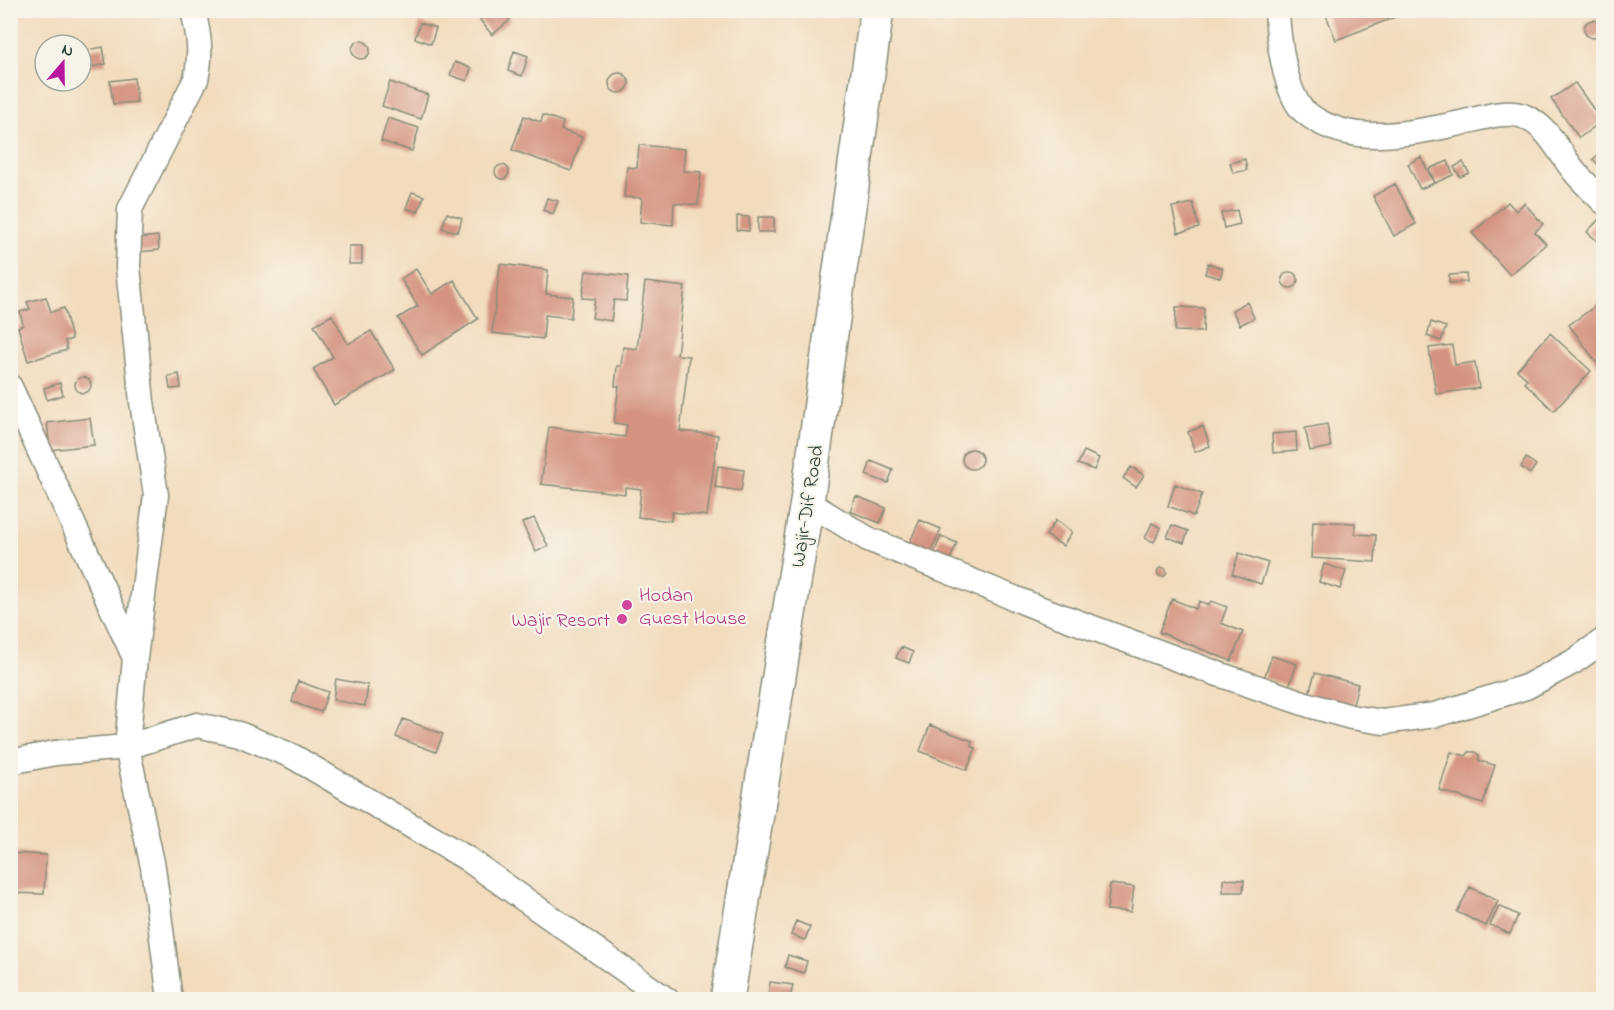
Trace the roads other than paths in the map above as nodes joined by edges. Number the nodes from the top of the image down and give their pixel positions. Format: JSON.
{"nodes":[{"id":1,"x":193,"y":10,"type":"edge"},
{"id":2,"x":877,"y":10,"type":"edge"},
{"id":3,"x":1277,"y":10,"type":"edge"},
{"id":4,"x":1604,"y":202,"type":"edge"},
{"id":5,"x":10,"y":387,"type":"edge"},
{"id":6,"x":807,"y":502,"type":"junction"},
{"id":7,"x":1604,"y":640,"type":"edge"},
{"id":8,"x":135,"y":658,"type":"junction"},
{"id":9,"x":127,"y":747,"type":"junction"},
{"id":10,"x":10,"y":762,"type":"edge"},
{"id":11,"x":170,"y":999,"type":"edge"},
{"id":12,"x":667,"y":999,"type":"edge"},
{"id":13,"x":727,"y":999,"type":"edge"}],
"edges":[{"from":1,"to":8,"type":"street"},
{"from":2,"to":6,"type":"main road","name":"Wajir-Dif Road"},
{"from":3,"to":4,"type":"street"},
{"from":5,"to":8,"type":"street"},
{"from":6,"to":7,"type":"street"},
{"from":6,"to":13,"type":"main road","name":"Wajir-Dif Road"},
{"from":8,"to":9,"type":"street"},
{"from":9,"to":10,"type":"street"},
{"from":9,"to":11,"type":"street"},
{"from":9,"to":12,"type":"street"}]}
